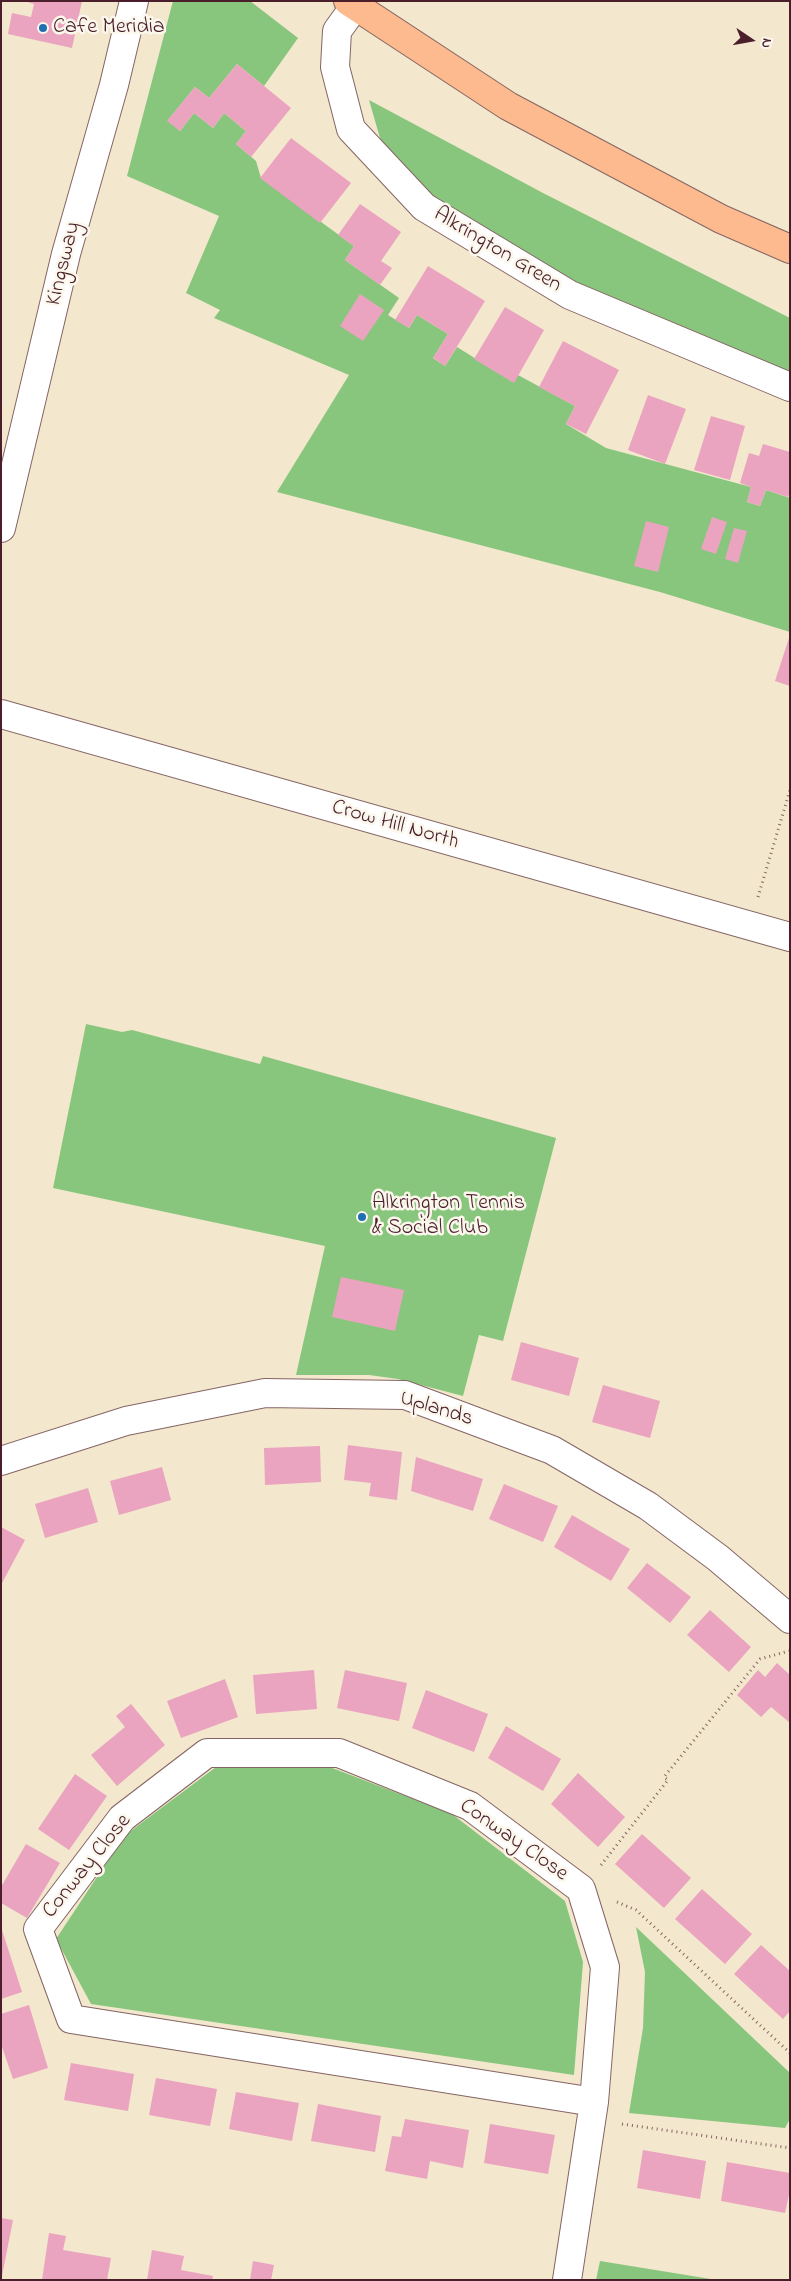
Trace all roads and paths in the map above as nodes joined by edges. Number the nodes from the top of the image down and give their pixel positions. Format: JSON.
{"nodes":[{"id":1,"x":134,"y":1,"type":"edge"},
{"id":2,"x":351,"y":4,"type":"edge"},
{"id":3,"x":790,"y":250,"type":"edge"},
{"id":4,"x":790,"y":387,"type":"edge"},
{"id":5,"x":1,"y":528,"type":"edge"},
{"id":6,"x":1,"y":714,"type":"edge"},
{"id":7,"x":790,"y":790,"type":"edge"},
{"id":8,"x":750,"y":926,"type":"junction"},
{"id":9,"x":790,"y":937,"type":"edge"},
{"id":10,"x":1,"y":1461,"type":"edge"},
{"id":11,"x":790,"y":1619,"type":"edge"},
{"id":12,"x":790,"y":1650,"type":"edge"},
{"id":13,"x":581,"y":1889,"type":"junction"},
{"id":14,"x":790,"y":2053,"type":"edge"},
{"id":15,"x":594,"y":2102,"type":"junction"},
{"id":16,"x":790,"y":2148,"type":"edge"},
{"id":17,"x":568,"y":2280,"type":"edge"}],
"edges":[{"from":1,"to":5,"type":"street","name":"Kingsway"},
{"from":2,"to":3,"type":"main road"},
{"from":2,"to":4,"type":"street","name":"Alkrington Green"},
{"from":6,"to":8,"type":"street","name":"Crow Hill North"},
{"from":7,"to":8,"type":"path"},
{"from":8,"to":9,"type":"street","name":"Crow Hill North"},
{"from":10,"to":11,"type":"street","name":"Uplands"},
{"from":12,"to":13,"type":"path"},
{"from":13,"to":14,"type":"path"},
{"from":13,"to":15,"type":"street","name":"Conway Close"},
{"from":13,"to":15,"type":"street","name":"Conway Close"},
{"from":15,"to":16,"type":"path"},
{"from":15,"to":17,"type":"street","name":"Conway Close"}]}
